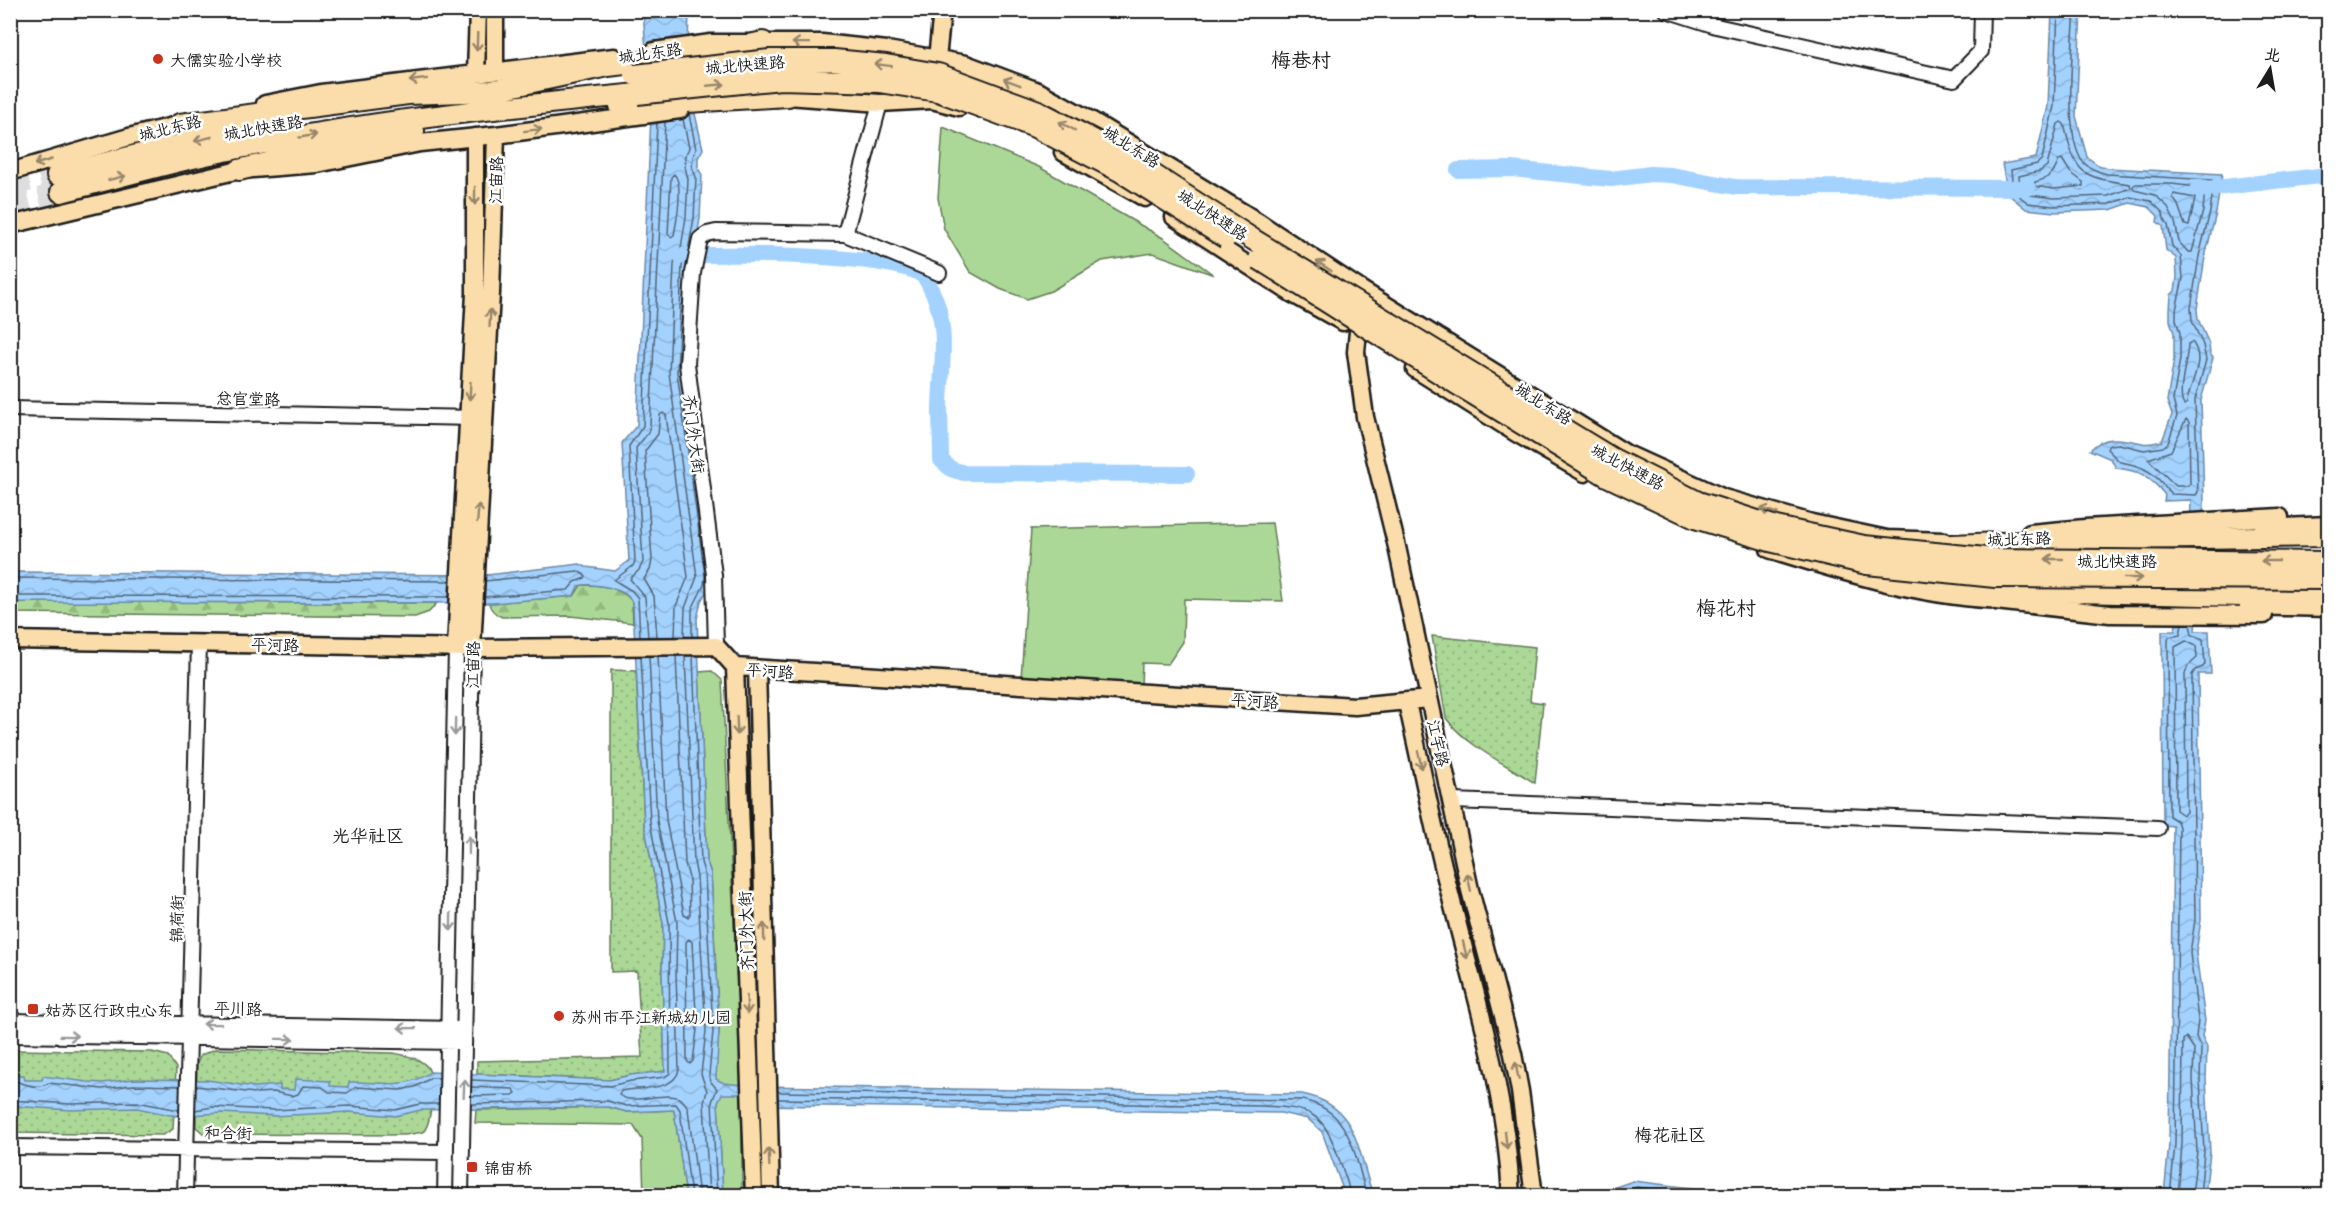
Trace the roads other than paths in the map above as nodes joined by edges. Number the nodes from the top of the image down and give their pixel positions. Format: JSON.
{"nodes":[{"id":1,"x":478,"y":10,"type":"edge"},
{"id":2,"x":495,"y":10,"type":"edge"},
{"id":3,"x":942,"y":10,"type":"edge"},
{"id":4,"x":1666,"y":10,"type":"edge"},
{"id":5,"x":1982,"y":10,"type":"edge"},
{"id":6,"x":763,"y":42,"type":"junction"},
{"id":7,"x":938,"y":59,"type":"junction"},
{"id":8,"x":495,"y":71,"type":"junction"},
{"id":9,"x":476,"y":73,"type":"junction"},
{"id":10,"x":788,"y":96,"type":"junction"},
{"id":11,"x":491,"y":100,"type":"junction"},
{"id":12,"x":932,"y":100,"type":"junction"},
{"id":13,"x":880,"y":103,"type":"junction"},
{"id":14,"x":180,"y":124,"type":"junction"},
{"id":15,"x":496,"y":135,"type":"junction"},
{"id":16,"x":475,"y":138,"type":"junction"},
{"id":17,"x":239,"y":170,"type":"junction"},
{"id":18,"x":10,"y":172,"type":"edge"},
{"id":19,"x":59,"y":184,"type":"tunnel mouth"},
{"id":20,"x":10,"y":225,"type":"edge"},
{"id":21,"x":845,"y":234,"type":"junction"},
{"id":22,"x":939,"y":273,"type":"dead end"},
{"id":23,"x":1360,"y":289,"type":"junction"},
{"id":24,"x":1359,"y":331,"type":"junction"},
{"id":25,"x":10,"y":409,"type":"edge"},
{"id":26,"x":476,"y":418,"type":"junction"},
{"id":27,"x":2328,"y":515,"type":"edge"},
{"id":28,"x":2328,"y":525,"type":"edge"},
{"id":29,"x":1773,"y":534,"type":"junction"},
{"id":30,"x":2328,"y":536,"type":"edge"},
{"id":31,"x":1957,"y":541,"type":"junction"},
{"id":32,"x":2328,"y":562,"type":"edge"},
{"id":33,"x":2328,"y":579,"type":"edge"},
{"id":34,"x":2328,"y":598,"type":"edge"},
{"id":35,"x":1981,"y":599,"type":"junction"},
{"id":36,"x":2328,"y":608,"type":"edge"},
{"id":37,"x":2328,"y":616,"type":"edge"},
{"id":38,"x":10,"y":640,"type":"edge"},
{"id":39,"x":199,"y":643,"type":"junction"},
{"id":40,"x":709,"y":646,"type":"junction"},
{"id":41,"x":464,"y":647,"type":"junction"},
{"id":42,"x":735,"y":667,"type":"junction"},
{"id":43,"x":757,"y":669,"type":"junction"},
{"id":44,"x":1429,"y":699,"type":"junction"},
{"id":45,"x":1407,"y":703,"type":"junction"},
{"id":46,"x":1452,"y":801,"type":"junction"},
{"id":47,"x":2158,"y":828,"type":"dead end"},
{"id":48,"x":10,"y":1021,"type":"edge"},
{"id":49,"x":190,"y":1031,"type":"junction"},
{"id":50,"x":10,"y":1035,"type":"edge"},
{"id":51,"x":449,"y":1035,"type":"junction"},
{"id":52,"x":466,"y":1036,"type":"junction"},
{"id":53,"x":760,"y":1120,"type":"junction"},
{"id":54,"x":10,"y":1147,"type":"edge"},
{"id":55,"x":187,"y":1148,"type":"junction"},
{"id":56,"x":446,"y":1152,"type":"junction"},
{"id":57,"x":1511,"y":1194,"type":"edge"},
{"id":58,"x":1534,"y":1194,"type":"edge"},
{"id":59,"x":185,"y":1196,"type":"edge"},
{"id":60,"x":445,"y":1196,"type":"edge"},
{"id":61,"x":461,"y":1196,"type":"edge"},
{"id":62,"x":754,"y":1196,"type":"edge"},
{"id":63,"x":771,"y":1196,"type":"edge"}],
"edges":[{"from":1,"to":9,"type":"main road","one_way":true},
{"from":2,"to":8,"type":"main road"},
{"from":3,"to":7,"type":"main road"},
{"from":4,"to":5,"type":"street"},
{"from":7,"to":6,"type":"main road","name":"城北东路","one_way":true},
{"from":6,"to":8,"type":"main road","name":"城北东路"},
{"from":6,"to":11,"type":"highway"},
{"from":7,"to":12,"type":"main road"},
{"from":23,"to":7,"type":"main road","name":"城北东路","one_way":true},
{"from":8,"to":9,"type":"main road","name":"城北东路"},
{"from":9,"to":14,"type":"main road","name":"城北东路","one_way":true},
{"from":10,"to":11,"type":"highway"},
{"from":10,"to":13,"type":"main road"},
{"from":15,"to":10,"type":"main road","one_way":true},
{"from":11,"to":14,"type":"highway"},
{"from":17,"to":11,"type":"highway","one_way":true},
{"from":11,"to":19,"type":"highway","name":"城北快速路"},
{"from":11,"to":29,"type":"highway","name":"城北快速路","bridge":true},
{"from":12,"to":13,"type":"main road"},
{"from":12,"to":24,"type":"main road"},
{"from":13,"to":21,"type":"street"},
{"from":14,"to":18,"type":"main road","name":"城北东路","one_way":true},
{"from":15,"to":16,"type":"main road"},
{"from":26,"to":15,"type":"main road","name":"江宙路","one_way":true},
{"from":16,"to":17,"type":"main road"},
{"from":16,"to":26,"type":"main road","name":"江宙路","one_way":true},
{"from":17,"to":20,"type":"main road"},
{"from":21,"to":22,"type":"street"},
{"from":21,"to":40,"type":"street","name":"齐门外大街"},
{"from":23,"to":24,"type":"main road","name":"江宇路"},
{"from":31,"to":23,"type":"main road","name":"城北东路","one_way":true},
{"from":24,"to":35,"type":"main road"},
{"from":24,"to":44,"type":"main road","name":"江宇路"},
{"from":25,"to":26,"type":"street","name":"总官堂路"},
{"from":26,"to":41,"type":"main road","name":"江宙路"},
{"from":27,"to":31,"type":"main road"},
{"from":28,"to":31,"type":"main road","name":"城北东路"},
{"from":29,"to":30,"type":"highway","bridge":true},
{"from":32,"to":29,"type":"highway","name":"城北快速路","one_way":true,"bridge":true},
{"from":29,"to":33,"type":"highway","name":"城北快速路","one_way":true,"bridge":true},
{"from":29,"to":34,"type":"highway","bridge":true},
{"from":35,"to":36,"type":"main road"},
{"from":35,"to":37,"type":"main road"},
{"from":38,"to":39,"type":"main road","name":"平河路"},
{"from":39,"to":41,"type":"main road","name":"平河路"},
{"from":39,"to":49,"type":"street","name":"锦荷街"},
{"from":40,"to":41,"type":"main road","name":"平河路"},
{"from":40,"to":42,"type":"main road","name":"平河路"},
{"from":41,"to":51,"type":"street","name":"江宙路","one_way":true},
{"from":52,"to":41,"type":"street","name":"江宙路","one_way":true},
{"from":42,"to":43,"type":"main road","name":"平河路"},
{"from":42,"to":53,"type":"main road","name":"齐门外大街","one_way":true},
{"from":43,"to":45,"type":"main road","name":"平河路"},
{"from":53,"to":43,"type":"main road","name":"齐门外大街","one_way":true},
{"from":44,"to":45,"type":"main road","name":"平河路"},
{"from":44,"to":46,"type":"main road","name":"江宇路"},
{"from":45,"to":57,"type":"main road","name":"江宇路","one_way":true},
{"from":46,"to":47,"type":"street"},
{"from":58,"to":46,"type":"main road","name":"江宇路","one_way":true},
{"from":48,"to":49,"type":"street","name":"平川路"},
{"from":50,"to":49,"type":"street","name":"平川路","one_way":true},
{"from":49,"to":51,"type":"street","name":"平川路"},
{"from":49,"to":55,"type":"street","name":"锦荷街"},
{"from":51,"to":52,"type":"street","name":"平川路"},
{"from":51,"to":56,"type":"street","name":"江宙路"},
{"from":61,"to":52,"type":"street","name":"江宙路","one_way":true},
{"from":53,"to":62,"type":"main road","name":"齐门外大街"},
{"from":63,"to":53,"type":"main road","name":"齐门外大街","one_way":true},
{"from":54,"to":55,"type":"street","name":"和合街"},
{"from":55,"to":56,"type":"street","name":"和合街"},
{"from":55,"to":59,"type":"street","name":"锦荷街"},
{"from":56,"to":60,"type":"street","name":"江宙路"}]}
